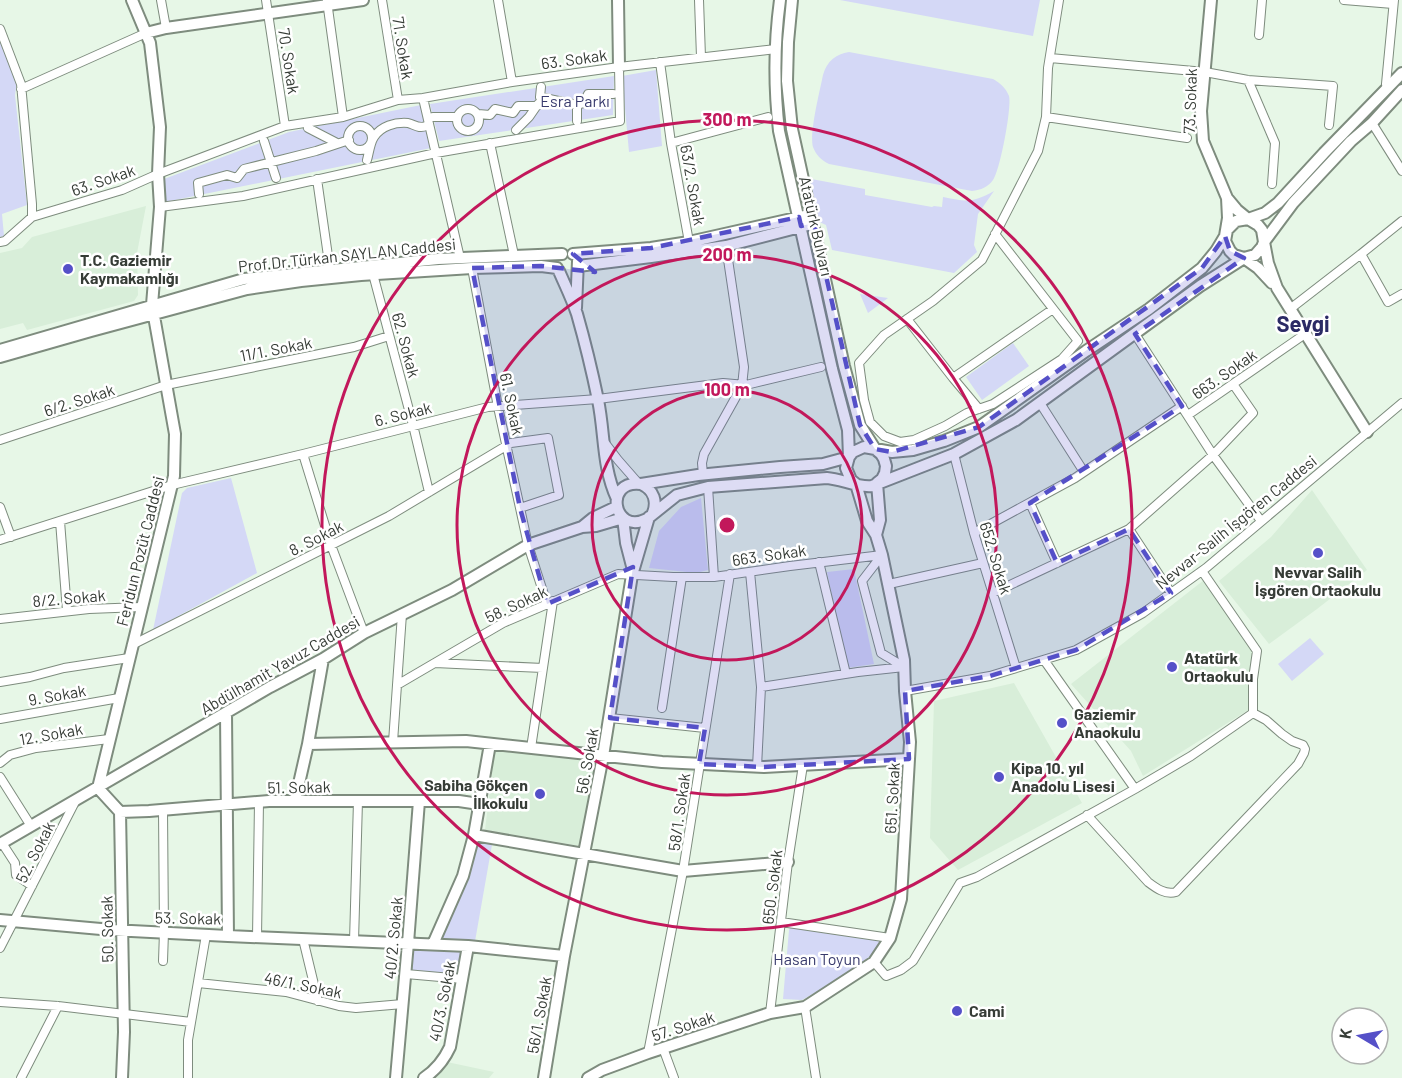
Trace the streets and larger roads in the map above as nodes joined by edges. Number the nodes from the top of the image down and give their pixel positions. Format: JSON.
{"nodes":[{"id":1,"x":132,"y":0,"type":"edge"},
{"id":2,"x":161,"y":0,"type":"edge"},
{"id":3,"x":266,"y":0,"type":"edge"},
{"id":4,"x":363,"y":0,"type":"edge"},
{"id":5,"x":382,"y":0,"type":"edge"},
{"id":6,"x":498,"y":0,"type":"edge"},
{"id":7,"x":618,"y":0,"type":"edge"},
{"id":8,"x":699,"y":0,"type":"edge"},
{"id":9,"x":780,"y":0,"type":"edge"},
{"id":10,"x":792,"y":0,"type":"edge"},
{"id":11,"x":1059,"y":0,"type":"edge"},
{"id":12,"x":1211,"y":0,"type":"edge"},
{"id":13,"x":1262,"y":0,"type":"edge"},
{"id":14,"x":1344,"y":0,"type":"edge"},
{"id":15,"x":1394,"y":2,"type":"edge"},
{"id":16,"x":327,"y":3,"type":"edge"},
{"id":17,"x":268,"y":14,"type":"junction"},
{"id":18,"x":166,"y":28,"type":"junction"},
{"id":19,"x":0,"y":30,"type":"edge"},
{"id":20,"x":146,"y":33,"type":"junction"},
{"id":21,"x":1259,"y":35,"type":"dead end"},
{"id":22,"x":776,"y":49,"type":"junction"},
{"id":23,"x":701,"y":57,"type":"junction"},
{"id":24,"x":1050,"y":58,"type":"junction"},
{"id":25,"x":660,"y":62,"type":"junction"},
{"id":26,"x":619,"y":67,"type":"junction"},
{"id":27,"x":1202,"y":71,"type":"junction"},
{"id":28,"x":1402,"y":73,"type":"edge"},
{"id":29,"x":1248,"y":80,"type":"junction"},
{"id":30,"x":512,"y":82,"type":"junction"},
{"id":31,"x":541,"y":87,"type":"dead end"},
{"id":32,"x":1386,"y":88,"type":"junction"},
{"id":33,"x":21,"y":89,"type":"junction"},
{"id":34,"x":1402,"y":90,"type":"edge"},
{"id":35,"x":613,"y":94,"type":"dead end"},
{"id":36,"x":540,"y":97,"type":"junction"},
{"id":37,"x":423,"y":98,"type":"junction"},
{"id":38,"x":398,"y":100,"type":"junction"},
{"id":39,"x":577,"y":105,"type":"junction"},
{"id":40,"x":537,"y":106,"type":"junction"},
{"id":41,"x":477,"y":114,"type":"junction"},
{"id":42,"x":343,"y":117,"type":"junction"},
{"id":43,"x":433,"y":117,"type":"dead end"},
{"id":44,"x":456,"y":117,"type":"junction"},
{"id":45,"x":768,"y":117,"type":"dead end"},
{"id":46,"x":1046,"y":117,"type":"junction"},
{"id":47,"x":577,"y":121,"type":"dead end"},
{"id":48,"x":1372,"y":123,"type":"junction"},
{"id":49,"x":1329,"y":125,"type":"dead end"},
{"id":50,"x":285,"y":126,"type":"junction"},
{"id":51,"x":426,"y":126,"type":"dead end"},
{"id":52,"x":308,"y":128,"type":"dead end"},
{"id":53,"x":516,"y":130,"type":"dead end"},
{"id":54,"x":1187,"y":138,"type":"dead end"},
{"id":55,"x":348,"y":140,"type":"junction"},
{"id":56,"x":372,"y":140,"type":"junction"},
{"id":57,"x":264,"y":141,"type":"dead end"},
{"id":58,"x":337,"y":143,"type":"junction"},
{"id":59,"x":490,"y":143,"type":"junction"},
{"id":60,"x":671,"y":143,"type":"junction"},
{"id":61,"x":436,"y":153,"type":"junction"},
{"id":62,"x":367,"y":160,"type":"dead end"},
{"id":63,"x":271,"y":162,"type":"junction"},
{"id":64,"x":1402,"y":171,"type":"edge"},
{"id":65,"x":158,"y":174,"type":"junction"},
{"id":66,"x":276,"y":178,"type":"dead end"},
{"id":67,"x":317,"y":179,"type":"junction"},
{"id":68,"x":1272,"y":183,"type":"dead end"},
{"id":69,"x":199,"y":194,"type":"dead end"},
{"id":70,"x":1227,"y":198,"type":"junction"},
{"id":71,"x":160,"y":207,"type":"junction"},
{"id":72,"x":32,"y":217,"type":"junction"},
{"id":73,"x":813,"y":219,"type":"junction"},
{"id":74,"x":1248,"y":219,"type":"junction"},
{"id":75,"x":1402,"y":221,"type":"edge"},
{"id":76,"x":800,"y":222,"type":"junction"},
{"id":77,"x":995,"y":234,"type":"junction"},
{"id":78,"x":1225,"y":236,"type":"junction"},
{"id":79,"x":0,"y":242,"type":"edge"},
{"id":80,"x":689,"y":242,"type":"junction"},
{"id":81,"x":1264,"y":242,"type":"junction"},
{"id":82,"x":726,"y":246,"type":"junction"},
{"id":83,"x":568,"y":254,"type":"junction"},
{"id":84,"x":1362,"y":254,"type":"junction"},
{"id":85,"x":514,"y":255,"type":"junction"},
{"id":86,"x":460,"y":258,"type":"junction"},
{"id":87,"x":1244,"y":258,"type":"junction"},
{"id":88,"x":472,"y":268,"type":"junction"},
{"id":89,"x":577,"y":268,"type":"junction"},
{"id":90,"x":558,"y":269,"type":"junction"},
{"id":91,"x":330,"y":270,"type":"junction"},
{"id":92,"x":373,"y":274,"type":"junction"},
{"id":93,"x":1277,"y":288,"type":"junction"},
{"id":94,"x":1402,"y":294,"type":"edge"},
{"id":95,"x":1053,"y":309,"type":"junction"},
{"id":96,"x":1290,"y":309,"type":"junction"},
{"id":97,"x":153,"y":310,"type":"junction"},
{"id":98,"x":576,"y":312,"type":"junction"},
{"id":99,"x":907,"y":319,"type":"junction"},
{"id":100,"x":1135,"y":334,"type":"junction"},
{"id":101,"x":1305,"y":334,"type":"junction"},
{"id":102,"x":389,"y":336,"type":"junction"},
{"id":103,"x":1078,"y":341,"type":"junction"},
{"id":104,"x":0,"y":350,"type":"edge"},
{"id":105,"x":1086,"y":351,"type":"junction"},
{"id":106,"x":0,"y":357,"type":"edge"},
{"id":107,"x":821,"y":367,"type":"dead end"},
{"id":108,"x":953,"y":378,"type":"junction"},
{"id":109,"x":1233,"y":384,"type":"junction"},
{"id":110,"x":166,"y":385,"type":"junction"},
{"id":111,"x":742,"y":386,"type":"junction"},
{"id":112,"x":598,"y":399,"type":"junction"},
{"id":113,"x":1041,"y":403,"type":"junction"},
{"id":114,"x":1402,"y":403,"type":"edge"},
{"id":115,"x":1182,"y":406,"type":"junction"},
{"id":116,"x":498,"y":407,"type":"junction"},
{"id":117,"x":979,"y":409,"type":"junction"},
{"id":118,"x":1188,"y":415,"type":"junction"},
{"id":119,"x":413,"y":425,"type":"junction"},
{"id":120,"x":1367,"y":432,"type":"junction"},
{"id":121,"x":0,"y":440,"type":"edge"},
{"id":122,"x":605,"y":443,"type":"junction"},
{"id":123,"x":507,"y":445,"type":"junction"},
{"id":124,"x":875,"y":449,"type":"junction"},
{"id":125,"x":303,"y":454,"type":"junction"},
{"id":126,"x":954,"y":454,"type":"junction"},
{"id":127,"x":1213,"y":455,"type":"junction"},
{"id":128,"x":849,"y":457,"type":"junction"},
{"id":129,"x":1084,"y":472,"type":"junction"},
{"id":130,"x":703,"y":475,"type":"junction"},
{"id":131,"x":877,"y":483,"type":"junction"},
{"id":132,"x":640,"y":484,"type":"junction"},
{"id":133,"x":855,"y":484,"type":"junction"},
{"id":134,"x":172,"y":485,"type":"junction"},
{"id":135,"x":708,"y":487,"type":"junction"},
{"id":136,"x":429,"y":492,"type":"junction"},
{"id":137,"x":1030,"y":502,"type":"junction"},
{"id":138,"x":616,"y":503,"type":"junction"},
{"id":139,"x":0,"y":507,"type":"edge"},
{"id":140,"x":520,"y":508,"type":"junction"},
{"id":141,"x":650,"y":516,"type":"junction"},
{"id":142,"x":623,"y":518,"type":"junction"},
{"id":143,"x":60,"y":521,"type":"junction"},
{"id":144,"x":1261,"y":521,"type":"junction"},
{"id":145,"x":582,"y":527,"type":"junction"},
{"id":146,"x":1129,"y":529,"type":"junction"},
{"id":147,"x":974,"y":532,"type":"junction"},
{"id":148,"x":876,"y":535,"type":"junction"},
{"id":149,"x":11,"y":537,"type":"junction"},
{"id":150,"x":0,"y":540,"type":"edge"},
{"id":151,"x":331,"y":545,"type":"junction"},
{"id":152,"x":528,"y":545,"type":"junction"},
{"id":153,"x":882,"y":555,"type":"junction"},
{"id":154,"x":819,"y":562,"type":"junction"},
{"id":155,"x":1057,"y":562,"type":"junction"},
{"id":156,"x":983,"y":563,"type":"junction"},
{"id":157,"x":1202,"y":571,"type":"junction"},
{"id":158,"x":633,"y":572,"type":"junction"},
{"id":159,"x":750,"y":572,"type":"junction"},
{"id":160,"x":730,"y":574,"type":"junction"},
{"id":161,"x":682,"y":577,"type":"junction"},
{"id":162,"x":714,"y":577,"type":"junction"},
{"id":163,"x":889,"y":584,"type":"junction"},
{"id":164,"x":993,"y":593,"type":"junction"},
{"id":165,"x":1171,"y":593,"type":"junction"},
{"id":166,"x":550,"y":603,"type":"junction"},
{"id":167,"x":141,"y":607,"type":"junction"},
{"id":168,"x":67,"y":611,"type":"junction"},
{"id":169,"x":402,"y":614,"type":"junction"},
{"id":170,"x":0,"y":619,"type":"edge"},
{"id":171,"x":364,"y":633,"type":"junction"},
{"id":172,"x":132,"y":645,"type":"junction"},
{"id":173,"x":129,"y":658,"type":"junction"},
{"id":174,"x":323,"y":659,"type":"junction"},
{"id":175,"x":1044,"y":660,"type":"junction"},
{"id":176,"x":433,"y":663,"type":"junction"},
{"id":177,"x":904,"y":667,"type":"junction"},
{"id":178,"x":543,"y":668,"type":"junction"},
{"id":179,"x":1016,"y":668,"type":"junction"},
{"id":180,"x":846,"y":674,"type":"junction"},
{"id":181,"x":0,"y":682,"type":"edge"},
{"id":182,"x":397,"y":685,"type":"junction"},
{"id":183,"x":761,"y":687,"type":"junction"},
{"id":184,"x":904,"y":692,"type":"junction"},
{"id":185,"x":119,"y":698,"type":"junction"},
{"id":186,"x":662,"y":708,"type":"dead end"},
{"id":187,"x":226,"y":713,"type":"junction"},
{"id":188,"x":1253,"y":713,"type":"junction"},
{"id":189,"x":609,"y":718,"type":"junction"},
{"id":190,"x":0,"y":719,"type":"edge"},
{"id":191,"x":705,"y":728,"type":"junction"},
{"id":192,"x":109,"y":739,"type":"junction"},
{"id":193,"x":393,"y":742,"type":"junction"},
{"id":194,"x":308,"y":744,"type":"junction"},
{"id":195,"x":490,"y":744,"type":"junction"},
{"id":196,"x":531,"y":748,"type":"junction"},
{"id":197,"x":603,"y":756,"type":"junction"},
{"id":198,"x":909,"y":759,"type":"junction"},
{"id":199,"x":0,"y":763,"type":"edge"},
{"id":200,"x":699,"y":764,"type":"junction"},
{"id":201,"x":803,"y":765,"type":"junction"},
{"id":202,"x":757,"y":766,"type":"junction"},
{"id":203,"x":0,"y":777,"type":"edge"},
{"id":204,"x":98,"y":788,"type":"junction"},
{"id":205,"x":1135,"y":789,"type":"junction"},
{"id":206,"x":76,"y":800,"type":"junction"},
{"id":207,"x":294,"y":801,"type":"junction"},
{"id":208,"x":358,"y":801,"type":"junction"},
{"id":209,"x":419,"y":801,"type":"junction"},
{"id":210,"x":259,"y":802,"type":"junction"},
{"id":211,"x":479,"y":804,"type":"junction"},
{"id":212,"x":226,"y":805,"type":"junction"},
{"id":213,"x":163,"y":810,"type":"junction"},
{"id":214,"x":120,"y":812,"type":"junction"},
{"id":215,"x":1087,"y":815,"type":"junction"},
{"id":216,"x":31,"y":826,"type":"junction"},
{"id":217,"x":474,"y":836,"type":"junction"},
{"id":218,"x":1,"y":843,"type":"edge"},
{"id":219,"x":584,"y":853,"type":"junction"},
{"id":220,"x":788,"y":862,"type":"junction"},
{"id":221,"x":683,"y":871,"type":"junction"},
{"id":222,"x":32,"y":886,"type":"junction"},
{"id":223,"x":0,"y":920,"type":"edge"},
{"id":224,"x":14,"y":922,"type":"junction"},
{"id":225,"x":781,"y":922,"type":"junction"},
{"id":226,"x":122,"y":930,"type":"junction"},
{"id":227,"x":164,"y":932,"type":"junction"},
{"id":228,"x":206,"y":935,"type":"junction"},
{"id":229,"x":228,"y":936,"type":"junction"},
{"id":230,"x":257,"y":937,"type":"junction"},
{"id":231,"x":890,"y":938,"type":"junction"},
{"id":232,"x":303,"y":939,"type":"junction"},
{"id":233,"x":354,"y":941,"type":"junction"},
{"id":234,"x":408,"y":943,"type":"junction"},
{"id":235,"x":433,"y":944,"type":"junction"},
{"id":236,"x":468,"y":946,"type":"junction"},
{"id":237,"x":0,"y":948,"type":"edge"},
{"id":238,"x":564,"y":956,"type":"junction"},
{"id":239,"x":163,"y":961,"type":"dead end"},
{"id":240,"x":874,"y":962,"type":"junction"},
{"id":241,"x":405,"y":974,"type":"junction"},
{"id":242,"x":463,"y":979,"type":"junction"},
{"id":243,"x":198,"y":983,"type":"junction"},
{"id":244,"x":318,"y":1000,"type":"junction"},
{"id":245,"x":0,"y":1002,"type":"edge"},
{"id":246,"x":403,"y":1004,"type":"junction"},
{"id":247,"x":58,"y":1006,"type":"junction"},
{"id":248,"x":805,"y":1007,"type":"junction"},
{"id":249,"x":790,"y":1010,"type":"joint"},
{"id":250,"x":770,"y":1013,"type":"junction"},
{"id":251,"x":123,"y":1014,"type":"junction"},
{"id":252,"x":191,"y":1022,"type":"junction"},
{"id":253,"x":663,"y":1048,"type":"junction"},
{"id":254,"x":648,"y":1053,"type":"junction"},
{"id":255,"x":21,"y":1078,"type":"edge"},
{"id":256,"x":122,"y":1078,"type":"edge"},
{"id":257,"x":188,"y":1078,"type":"edge"},
{"id":258,"x":396,"y":1078,"type":"edge"},
{"id":259,"x":424,"y":1078,"type":"edge"},
{"id":260,"x":544,"y":1078,"type":"edge"},
{"id":261,"x":588,"y":1078,"type":"edge"},
{"id":262,"x":674,"y":1078,"type":"edge"},
{"id":263,"x":816,"y":1078,"type":"edge"}],
"edges":[{"from":1,"to":20,"type":"street","name":"Feridun Pozüt Caddesi"},
{"from":2,"to":18,"type":"street"},
{"from":3,"to":17,"type":"street","name":"70. Sokak"},
{"from":4,"to":16,"type":"street"},
{"from":5,"to":38,"type":"street","name":"71. Sokak"},
{"from":6,"to":30,"type":"street"},
{"from":7,"to":26,"type":"street"},
{"from":8,"to":23,"type":"street"},
{"from":9,"to":22,"type":"street","name":"Atatürk Bulvarı"},
{"from":10,"to":73,"type":"street","name":"Atatürk Bulvarı"},
{"from":11,"to":24,"type":"street"},
{"from":12,"to":27,"type":"street","name":"73. Sokak"},
{"from":13,"to":21,"type":"street"},
{"from":14,"to":15,"type":"street"},
{"from":15,"to":32,"type":"street"},
{"from":16,"to":17,"type":"street"},
{"from":16,"to":42,"type":"street"},
{"from":17,"to":18,"type":"street"},
{"from":17,"to":50,"type":"street","name":"70. Sokak"},
{"from":18,"to":20,"type":"street"},
{"from":19,"to":33,"type":"street"},
{"from":20,"to":33,"type":"street"},
{"from":20,"to":65,"type":"street","name":"Feridun Pozüt Caddesi"},
{"from":22,"to":23,"type":"street"},
{"from":22,"to":76,"type":"street","name":"Atatürk Bulvarı"},
{"from":23,"to":25,"type":"street"},
{"from":24,"to":27,"type":"street"},
{"from":24,"to":46,"type":"street"},
{"from":25,"to":26,"type":"street"},
{"from":25,"to":60,"type":"street","name":"63/2. Sokak"},
{"from":26,"to":30,"type":"street","name":"63. Sokak"},
{"from":26,"to":59,"type":"street","name":"63. Sokak"},
{"from":27,"to":29,"type":"street"},
{"from":27,"to":70,"type":"street","name":"73. Sokak"},
{"from":28,"to":32,"type":"street"},
{"from":29,"to":49,"type":"street"},
{"from":29,"to":68,"type":"street"},
{"from":30,"to":37,"type":"street","name":"63. Sokak"},
{"from":31,"to":36,"type":"street"},
{"from":32,"to":74,"type":"street"},
{"from":33,"to":72,"type":"street"},
{"from":34,"to":48,"type":"street"},
{"from":35,"to":39,"type":"street"},
{"from":36,"to":39,"type":"street"},
{"from":36,"to":40,"type":"street"},
{"from":37,"to":38,"type":"street","name":"63. Sokak"},
{"from":37,"to":61,"type":"street"},
{"from":38,"to":42,"type":"street","name":"63. Sokak"},
{"from":39,"to":47,"type":"street"},
{"from":40,"to":41,"type":"street"},
{"from":40,"to":53,"type":"street"},
{"from":41,"to":44,"type":"street"},
{"from":41,"to":44,"type":"street"},
{"from":42,"to":50,"type":"street","name":"63. Sokak"},
{"from":43,"to":44,"type":"street"},
{"from":45,"to":60,"type":"street"},
{"from":46,"to":54,"type":"street"},
{"from":46,"to":77,"type":"street"},
{"from":48,"to":64,"type":"street"},
{"from":48,"to":81,"type":"street"},
{"from":50,"to":65,"type":"street","name":"63. Sokak"},
{"from":51,"to":56,"type":"street"},
{"from":52,"to":58,"type":"street"},
{"from":55,"to":56,"type":"street"},
{"from":55,"to":56,"type":"street"},
{"from":55,"to":58,"type":"street"},
{"from":56,"to":62,"type":"street"},
{"from":57,"to":63,"type":"street"},
{"from":58,"to":63,"type":"street"},
{"from":59,"to":61,"type":"street","name":"63. Sokak"},
{"from":59,"to":85,"type":"street"},
{"from":60,"to":80,"type":"street","name":"63/2. Sokak"},
{"from":61,"to":67,"type":"street","name":"63. Sokak"},
{"from":61,"to":86,"type":"street"},
{"from":63,"to":66,"type":"street"},
{"from":63,"to":69,"type":"street"},
{"from":65,"to":71,"type":"street","name":"Feridun Pozüt Caddesi"},
{"from":65,"to":72,"type":"street","name":"63. Sokak"},
{"from":67,"to":71,"type":"street","name":"63. Sokak"},
{"from":67,"to":91,"type":"street"},
{"from":70,"to":74,"type":"street"},
{"from":70,"to":78,"type":"street"},
{"from":71,"to":97,"type":"street","name":"Feridun Pozüt Caddesi"},
{"from":72,"to":79,"type":"street"},
{"from":73,"to":76,"type":"street","name":"Prof.Dr.Türkan SAYLAN Caddesi"},
{"from":73,"to":124,"type":"street","name":"Atatürk Bulvarı"},
{"from":74,"to":78,"type":"street"},
{"from":74,"to":81,"type":"street"},
{"from":75,"to":84,"type":"street"},
{"from":76,"to":80,"type":"street","name":"Prof.Dr.Türkan SAYLAN Caddesi"},
{"from":76,"to":82,"type":"street","name":"Prof.Dr.Türkan SAYLAN Caddesi"},
{"from":76,"to":128,"type":"street","name":"Atatürk Bulvarı"},
{"from":77,"to":95,"type":"street"},
{"from":77,"to":99,"type":"street"},
{"from":78,"to":87,"type":"street"},
{"from":78,"to":105,"type":"street"},
{"from":80,"to":83,"type":"street","name":"Prof.Dr.Türkan SAYLAN Caddesi"},
{"from":81,"to":87,"type":"street"},
{"from":81,"to":93,"type":"street"},
{"from":82,"to":89,"type":"street","name":"Prof.Dr.Türkan SAYLAN Caddesi"},
{"from":82,"to":111,"type":"street"},
{"from":83,"to":85,"type":"street","name":"Prof.Dr.Türkan SAYLAN Caddesi"},
{"from":83,"to":89,"type":"street"},
{"from":83,"to":90,"type":"street"},
{"from":84,"to":94,"type":"street"},
{"from":84,"to":96,"type":"street"},
{"from":85,"to":86,"type":"street","name":"Prof.Dr.Türkan SAYLAN Caddesi"},
{"from":86,"to":91,"type":"street","name":"Prof.Dr.Türkan SAYLAN Caddesi"},
{"from":87,"to":93,"type":"street"},
{"from":87,"to":100,"type":"street"},
{"from":88,"to":90,"type":"street","name":"Prof.Dr.Türkan SAYLAN Caddesi"},
{"from":88,"to":92,"type":"street","name":"Prof.Dr.Türkan SAYLAN Caddesi"},
{"from":88,"to":116,"type":"street","name":"61. Sokak"},
{"from":89,"to":90,"type":"street"},
{"from":89,"to":98,"type":"street"},
{"from":90,"to":98,"type":"street"},
{"from":91,"to":97,"type":"street","name":"Prof.Dr.Türkan SAYLAN Caddesi"},
{"from":92,"to":97,"type":"street","name":"Prof.Dr.Türkan SAYLAN Caddesi"},
{"from":92,"to":102,"type":"street","name":"62. Sokak"},
{"from":93,"to":96,"type":"street"},
{"from":95,"to":103,"type":"street"},
{"from":95,"to":108,"type":"street"},
{"from":96,"to":101,"type":"street"},
{"from":97,"to":104,"type":"street","name":"Prof.Dr.Türkan SAYLAN Caddesi"},
{"from":97,"to":106,"type":"street","name":"Prof.Dr.Türkan SAYLAN Caddesi"},
{"from":97,"to":110,"type":"street","name":"Feridun Pozüt Caddesi"},
{"from":98,"to":112,"type":"street"},
{"from":99,"to":108,"type":"street"},
{"from":99,"to":117,"type":"street"},
{"from":100,"to":113,"type":"street"},
{"from":100,"to":115,"type":"street"},
{"from":101,"to":109,"type":"street","name":"663. Sokak"},
{"from":101,"to":120,"type":"street"},
{"from":102,"to":110,"type":"street","name":"11/1. Sokak"},
{"from":102,"to":119,"type":"street","name":"62. Sokak"},
{"from":103,"to":105,"type":"street"},
{"from":103,"to":117,"type":"street"},
{"from":105,"to":124,"type":"street"},
{"from":107,"to":111,"type":"street","name":"6. Sokak"},
{"from":108,"to":117,"type":"street"},
{"from":109,"to":118,"type":"street","name":"663. Sokak"},
{"from":109,"to":127,"type":"street"},
{"from":110,"to":121,"type":"street","name":"6/2. Sokak"},
{"from":110,"to":134,"type":"street","name":"Feridun Pozüt Caddesi"},
{"from":111,"to":112,"type":"street","name":"6. Sokak"},
{"from":111,"to":130,"type":"street"},
{"from":112,"to":116,"type":"street","name":"6. Sokak"},
{"from":112,"to":122,"type":"street"},
{"from":113,"to":126,"type":"street"},
{"from":113,"to":129,"type":"street"},
{"from":114,"to":120,"type":"street","name":"Nevvar-Salih İşgören Caddesi"},
{"from":115,"to":118,"type":"street"},
{"from":115,"to":129,"type":"street","name":"663. Sokak"},
{"from":116,"to":119,"type":"street","name":"6. Sokak"},
{"from":116,"to":123,"type":"street","name":"61. Sokak"},
{"from":118,"to":127,"type":"street"},
{"from":119,"to":125,"type":"street","name":"6. Sokak"},
{"from":119,"to":136,"type":"street","name":"62. Sokak"},
{"from":120,"to":144,"type":"street","name":"Nevvar-Salih İşgören Caddesi"},
{"from":122,"to":132,"type":"street"},
{"from":122,"to":138,"type":"street"},
{"from":123,"to":136,"type":"street","name":"8. Sokak"},
{"from":123,"to":140,"type":"street","name":"61. Sokak"},
{"from":123,"to":140,"type":"street"},
{"from":124,"to":128,"type":"street"},
{"from":124,"to":131,"type":"street","name":"Atatürk Bulvarı"},
{"from":125,"to":134,"type":"street","name":"6. Sokak"},
{"from":125,"to":151,"type":"street"},
{"from":126,"to":131,"type":"street"},
{"from":126,"to":147,"type":"street","name":"652. Sokak"},
{"from":127,"to":144,"type":"street"},
{"from":127,"to":146,"type":"street"},
{"from":128,"to":130,"type":"street"},
{"from":128,"to":133,"type":"street","name":"Atatürk Bulvarı"},
{"from":129,"to":137,"type":"street","name":"663. Sokak"},
{"from":130,"to":132,"type":"street"},
{"from":131,"to":133,"type":"street"},
{"from":131,"to":148,"type":"street"},
{"from":132,"to":138,"type":"street"},
{"from":132,"to":141,"type":"street"},
{"from":133,"to":135,"type":"street"},
{"from":133,"to":148,"type":"street","name":"Atatürk Bulvarı"},
{"from":134,"to":143,"type":"street","name":"6. Sokak"},
{"from":134,"to":167,"type":"street","name":"Feridun Pozüt Caddesi"},
{"from":135,"to":141,"type":"street"},
{"from":135,"to":162,"type":"street","name":"663. Sokak"},
{"from":136,"to":151,"type":"street","name":"8. Sokak"},
{"from":137,"to":147,"type":"street","name":"663. Sokak"},
{"from":137,"to":155,"type":"street"},
{"from":138,"to":142,"type":"street"},
{"from":138,"to":145,"type":"street","name":"Abdülhamit Yavuz Caddesi"},
{"from":139,"to":149,"type":"street"},
{"from":140,"to":152,"type":"street","name":"61. Sokak"},
{"from":141,"to":142,"type":"street"},
{"from":141,"to":158,"type":"street","name":"56. Sokak"},
{"from":142,"to":145,"type":"street","name":"Abdülhamit Yavuz Caddesi"},
{"from":142,"to":158,"type":"street","name":"56. Sokak"},
{"from":143,"to":149,"type":"street","name":"6. Sokak"},
{"from":143,"to":168,"type":"street"},
{"from":144,"to":157,"type":"street","name":"Nevvar-Salih İşgören Caddesi"},
{"from":145,"to":152,"type":"street","name":"Abdülhamit Yavuz Caddesi"},
{"from":146,"to":155,"type":"street"},
{"from":146,"to":165,"type":"street"},
{"from":147,"to":156,"type":"street","name":"652. Sokak"},
{"from":148,"to":153,"type":"street","name":"651. Sokak"},
{"from":149,"to":150,"type":"street","name":"6. Sokak"},
{"from":151,"to":171,"type":"street"},
{"from":151,"to":172,"type":"street","name":"8. Sokak"},
{"from":152,"to":166,"type":"street","name":"61. Sokak"},
{"from":152,"to":169,"type":"street","name":"Abdülhamit Yavuz Caddesi"},
{"from":153,"to":154,"type":"street","name":"663. Sokak"},
{"from":153,"to":163,"type":"street","name":"651. Sokak"},
{"from":153,"to":177,"type":"street"},
{"from":154,"to":159,"type":"street","name":"663. Sokak"},
{"from":154,"to":180,"type":"street"},
{"from":155,"to":164,"type":"street"},
{"from":156,"to":163,"type":"street"},
{"from":156,"to":164,"type":"street","name":"652. Sokak"},
{"from":157,"to":165,"type":"street","name":"Nevvar-Salih İşgören Caddesi"},
{"from":157,"to":188,"type":"street"},
{"from":158,"to":161,"type":"street","name":"58. Sokak"},
{"from":158,"to":166,"type":"street","name":"58. Sokak"},
{"from":158,"to":189,"type":"street","name":"56. Sokak"},
{"from":159,"to":160,"type":"street","name":"663. Sokak"},
{"from":159,"to":183,"type":"street"},
{"from":160,"to":162,"type":"street","name":"663. Sokak"},
{"from":160,"to":191,"type":"street","name":"58/1. Sokak"},
{"from":161,"to":162,"type":"street","name":"58. Sokak"},
{"from":161,"to":186,"type":"street"},
{"from":163,"to":177,"type":"street","name":"651. Sokak"},
{"from":164,"to":179,"type":"street","name":"652. Sokak"},
{"from":165,"to":175,"type":"street","name":"Nevvar-Salih İşgören Caddesi"},
{"from":166,"to":176,"type":"street","name":"58. Sokak"},
{"from":166,"to":178,"type":"street"},
{"from":167,"to":168,"type":"street","name":"8/2. Sokak"},
{"from":167,"to":172,"type":"street","name":"Feridun Pozüt Caddesi"},
{"from":168,"to":170,"type":"street","name":"8/2. Sokak"},
{"from":169,"to":171,"type":"street","name":"Abdülhamit Yavuz Caddesi"},
{"from":169,"to":182,"type":"street"},
{"from":171,"to":174,"type":"street","name":"Abdülhamit Yavuz Caddesi"},
{"from":172,"to":173,"type":"street","name":"Feridun Pozüt Caddesi"},
{"from":173,"to":181,"type":"street"},
{"from":173,"to":185,"type":"street","name":"Feridun Pozüt Caddesi"},
{"from":174,"to":187,"type":"street","name":"Abdülhamit Yavuz Caddesi"},
{"from":174,"to":194,"type":"street"},
{"from":175,"to":179,"type":"street","name":"Nevvar-Salih İşgören Caddesi"},
{"from":175,"to":205,"type":"street"},
{"from":176,"to":178,"type":"street"},
{"from":176,"to":182,"type":"street","name":"58. Sokak"},
{"from":177,"to":180,"type":"street"},
{"from":177,"to":184,"type":"street","name":"651. Sokak"},
{"from":178,"to":196,"type":"street"},
{"from":179,"to":184,"type":"street","name":"Nevvar-Salih İşgören Caddesi"},
{"from":180,"to":183,"type":"street"},
{"from":182,"to":193,"type":"street"},
{"from":183,"to":202,"type":"street"},
{"from":184,"to":198,"type":"street","name":"651. Sokak"},
{"from":185,"to":190,"type":"street","name":"9. Sokak"},
{"from":185,"to":192,"type":"street","name":"Feridun Pozüt Caddesi"},
{"from":187,"to":204,"type":"street","name":"Abdülhamit Yavuz Caddesi"},
{"from":187,"to":212,"type":"street","name":"53. Sokak"},
{"from":188,"to":205,"type":"street"},
{"from":188,"to":215,"type":"street"},
{"from":189,"to":191,"type":"street"},
{"from":189,"to":197,"type":"street","name":"56. Sokak"},
{"from":191,"to":200,"type":"street","name":"58/1. Sokak"},
{"from":192,"to":199,"type":"street","name":"12. Sokak"},
{"from":192,"to":204,"type":"street","name":"Feridun Pozüt Caddesi"},
{"from":193,"to":194,"type":"street"},
{"from":193,"to":195,"type":"street"},
{"from":194,"to":207,"type":"street"},
{"from":195,"to":196,"type":"street"},
{"from":195,"to":211,"type":"street","name":"40/3. Sokak"},
{"from":196,"to":197,"type":"street"},
{"from":197,"to":200,"type":"street"},
{"from":197,"to":219,"type":"street","name":"56. Sokak"},
{"from":198,"to":201,"type":"street"},
{"from":198,"to":231,"type":"street","name":"651. Sokak"},
{"from":200,"to":202,"type":"street"},
{"from":200,"to":221,"type":"street","name":"58/1. Sokak"},
{"from":201,"to":202,"type":"street"},
{"from":201,"to":220,"type":"street","name":"650. Sokak"},
{"from":203,"to":216,"type":"street"},
{"from":204,"to":206,"type":"street","name":"Abdülhamit Yavuz Caddesi"},
{"from":204,"to":214,"type":"street"},
{"from":205,"to":215,"type":"street"},
{"from":206,"to":216,"type":"street","name":"Abdülhamit Yavuz Caddesi"},
{"from":206,"to":222,"type":"street","name":"52. Sokak"},
{"from":207,"to":208,"type":"street","name":"51. Sokak"},
{"from":207,"to":210,"type":"street","name":"51. Sokak"},
{"from":208,"to":209,"type":"street","name":"51. Sokak"},
{"from":208,"to":233,"type":"street"},
{"from":209,"to":211,"type":"street","name":"51. Sokak"},
{"from":209,"to":234,"type":"street","name":"40/2. Sokak"},
{"from":210,"to":212,"type":"street","name":"51. Sokak"},
{"from":210,"to":230,"type":"street"},
{"from":211,"to":217,"type":"street","name":"40/3. Sokak"},
{"from":212,"to":213,"type":"street","name":"51. Sokak"},
{"from":212,"to":229,"type":"street","name":"53. Sokak"},
{"from":213,"to":214,"type":"street","name":"51. Sokak"},
{"from":213,"to":227,"type":"street"},
{"from":214,"to":226,"type":"street","name":"50. Sokak"},
{"from":215,"to":240,"type":"street"},
{"from":216,"to":218,"type":"street","name":"Abdülhamit Yavuz Caddesi"},
{"from":217,"to":219,"type":"street"},
{"from":217,"to":235,"type":"street","name":"40/3. Sokak"},
{"from":218,"to":222,"type":"street"},
{"from":219,"to":221,"type":"street"},
{"from":219,"to":238,"type":"street","name":"56. Sokak"},
{"from":220,"to":221,"type":"street"},
{"from":220,"to":225,"type":"street","name":"650. Sokak"},
{"from":221,"to":254,"type":"street","name":"58/1. Sokak"},
{"from":222,"to":224,"type":"street","name":"52. Sokak"},
{"from":223,"to":224,"type":"street","name":"53. Sokak"},
{"from":224,"to":226,"type":"street","name":"53. Sokak"},
{"from":224,"to":237,"type":"street","name":"52. Sokak"},
{"from":225,"to":231,"type":"street"},
{"from":225,"to":250,"type":"street","name":"650. Sokak"},
{"from":226,"to":227,"type":"street","name":"53. Sokak"},
{"from":226,"to":251,"type":"street","name":"50. Sokak"},
{"from":227,"to":228,"type":"street","name":"53. Sokak"},
{"from":227,"to":239,"type":"street"},
{"from":228,"to":229,"type":"street","name":"53. Sokak"},
{"from":228,"to":243,"type":"street"},
{"from":229,"to":230,"type":"street"},
{"from":230,"to":232,"type":"street"},
{"from":231,"to":240,"type":"street","name":"651. Sokak"},
{"from":232,"to":233,"type":"street"},
{"from":232,"to":244,"type":"street"},
{"from":233,"to":234,"type":"street"},
{"from":234,"to":235,"type":"street"},
{"from":234,"to":241,"type":"street","name":"40/2. Sokak"},
{"from":235,"to":236,"type":"street"},
{"from":236,"to":238,"type":"street","name":"40/3. Sokak"},
{"from":236,"to":242,"type":"street","name":"40/3. Sokak"},
{"from":238,"to":260,"type":"street","name":"56/1. Sokak"},
{"from":240,"to":248,"type":"street","name":"651. Sokak"},
{"from":241,"to":242,"type":"street"},
{"from":241,"to":246,"type":"street","name":"40/2. Sokak"},
{"from":242,"to":259,"type":"street","name":"40/3. Sokak"},
{"from":243,"to":244,"type":"street","name":"46/1. Sokak"},
{"from":243,"to":252,"type":"street"},
{"from":244,"to":246,"type":"street","name":"46/1. Sokak"},
{"from":245,"to":247,"type":"street"},
{"from":246,"to":258,"type":"street","name":"40/2. Sokak"},
{"from":247,"to":251,"type":"street"},
{"from":247,"to":255,"type":"street"},
{"from":248,"to":249,"type":"street","name":"651. Sokak"},
{"from":248,"to":263,"type":"street"},
{"from":249,"to":250,"type":"street","name":"57. Sokak"},
{"from":250,"to":253,"type":"street","name":"57. Sokak"},
{"from":251,"to":252,"type":"street"},
{"from":251,"to":256,"type":"street","name":"50. Sokak"},
{"from":252,"to":257,"type":"street"},
{"from":253,"to":254,"type":"street","name":"57. Sokak"},
{"from":253,"to":262,"type":"street"},
{"from":254,"to":261,"type":"street","name":"57. Sokak"}]}
